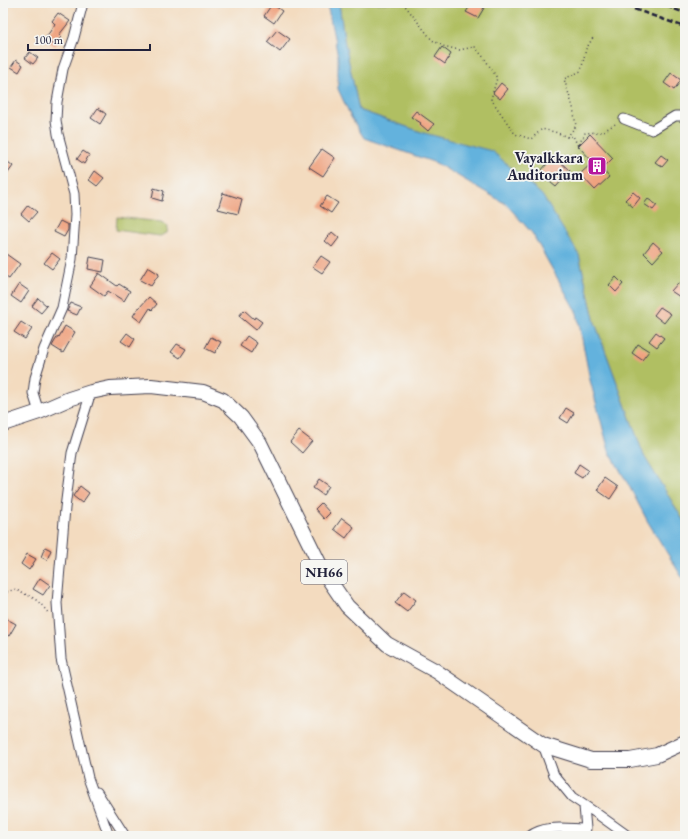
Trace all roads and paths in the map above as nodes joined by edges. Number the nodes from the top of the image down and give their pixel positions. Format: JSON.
{"nodes":[{"id":1,"x":83,"y":3,"type":"edge"},
{"id":2,"x":403,"y":3,"type":"edge"},
{"id":3,"x":594,"y":36,"type":"dead end"},
{"id":4,"x":685,"y":116,"type":"edge"},
{"id":5,"x":624,"y":119,"type":"joint"},
{"id":6,"x":566,"y":137,"type":"junction"},
{"id":7,"x":91,"y":392,"type":"junction"},
{"id":8,"x":39,"y":412,"type":"junction"},
{"id":9,"x":3,"y":424,"type":"edge"},
{"id":10,"x":3,"y":592,"type":"edge"},
{"id":11,"x":58,"y":620,"type":"junction"},
{"id":12,"x":685,"y":742,"type":"edge"},
{"id":13,"x":543,"y":745,"type":"junction"},
{"id":14,"x":87,"y":777,"type":"junction"},
{"id":15,"x":584,"y":806,"type":"junction"},
{"id":16,"x":109,"y":836,"type":"edge"},
{"id":17,"x":125,"y":836,"type":"edge"},
{"id":18,"x":530,"y":836,"type":"edge"},
{"id":19,"x":628,"y":836,"type":"edge"}],
"edges":[{"from":1,"to":8,"type":"street"},
{"from":2,"to":6,"type":"path"},
{"from":3,"to":6,"type":"path"},
{"from":4,"to":5,"type":"street"},
{"from":5,"to":6,"type":"path"},
{"from":7,"to":8,"type":"highway","number":"NH66"},
{"from":7,"to":11,"type":"street"},
{"from":7,"to":13,"type":"highway","number":"NH66"},
{"from":8,"to":9,"type":"highway","number":"NH66"},
{"from":10,"to":11,"type":"path"},
{"from":11,"to":14,"type":"street"},
{"from":12,"to":13,"type":"highway","number":"NH66"},
{"from":13,"to":15,"type":"street"},
{"from":14,"to":16,"type":"street"},
{"from":14,"to":17,"type":"street"},
{"from":15,"to":18,"type":"street"},
{"from":15,"to":19,"type":"street"}]}
